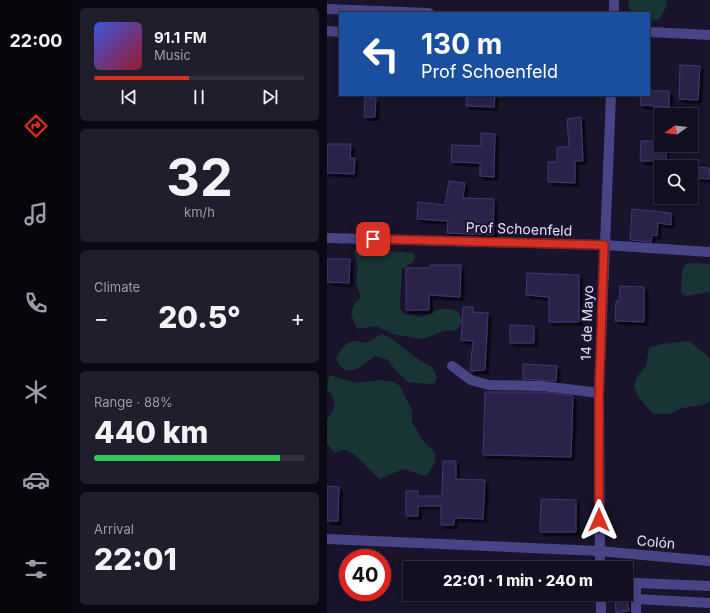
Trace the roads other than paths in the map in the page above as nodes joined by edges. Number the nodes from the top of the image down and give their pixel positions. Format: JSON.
{"nodes":[{"id":1,"x":614,"y":0,"type":"edge"},
{"id":2,"x":327,"y":9,"type":"edge"},
{"id":3,"x":404,"y":12,"type":"edge"},
{"id":4,"x":614,"y":12,"type":"edge"},
{"id":5,"x":327,"y":31,"type":"edge"},
{"id":6,"x":339,"y":32,"type":"edge"},
{"id":7,"x":650,"y":32,"type":"edge"},
{"id":8,"x":710,"y":35,"type":"edge"},
{"id":9,"x":611,"y":96,"type":"edge"},
{"id":10,"x":327,"y":238,"type":"edge"},
{"id":11,"x":604,"y":245,"type":"junction"},
{"id":12,"x":710,"y":252,"type":"edge"},
{"id":13,"x":452,"y":366,"type":"dead end"},
{"id":14,"x":599,"y":394,"type":"junction"},
{"id":15,"x":327,"y":539,"type":"edge"},
{"id":16,"x":599,"y":551,"type":"junction"},
{"id":17,"x":600,"y":561,"type":"edge"},
{"id":18,"x":710,"y":561,"type":"edge"},
{"id":19,"x":633,"y":583,"type":"edge"},
{"id":20,"x":710,"y":586,"type":"edge"},
{"id":21,"x":633,"y":589,"type":"edge"},
{"id":22,"x":636,"y":599,"type":"junction"},
{"id":23,"x":601,"y":601,"type":"edge"},
{"id":24,"x":710,"y":603,"type":"edge"},
{"id":25,"x":601,"y":613,"type":"edge"},
{"id":26,"x":636,"y":613,"type":"edge"}],
"edges":[{"from":1,"to":4,"type":"street"},
{"from":2,"to":3,"type":"street"},
{"from":5,"to":6,"type":"street"},
{"from":7,"to":8,"type":"street"},
{"from":9,"to":11,"type":"street","name":"14 de Mayo"},
{"from":10,"to":11,"type":"street","name":"Prof Schoenfeld"},
{"from":11,"to":12,"type":"street","name":"Prof Schoenfeld"},
{"from":11,"to":14,"type":"street","name":"14 de Mayo"},
{"from":13,"to":14,"type":"street"},
{"from":14,"to":16,"type":"street","name":"14 de Mayo"},
{"from":15,"to":16,"type":"street","name":"Colón"},
{"from":16,"to":17,"type":"street","name":"14 de Mayo"},
{"from":16,"to":18,"type":"street","name":"Colón"},
{"from":19,"to":20,"type":"street"},
{"from":21,"to":22,"type":"street"},
{"from":22,"to":24,"type":"street"},
{"from":22,"to":26,"type":"street"},
{"from":23,"to":25,"type":"street"}]}
